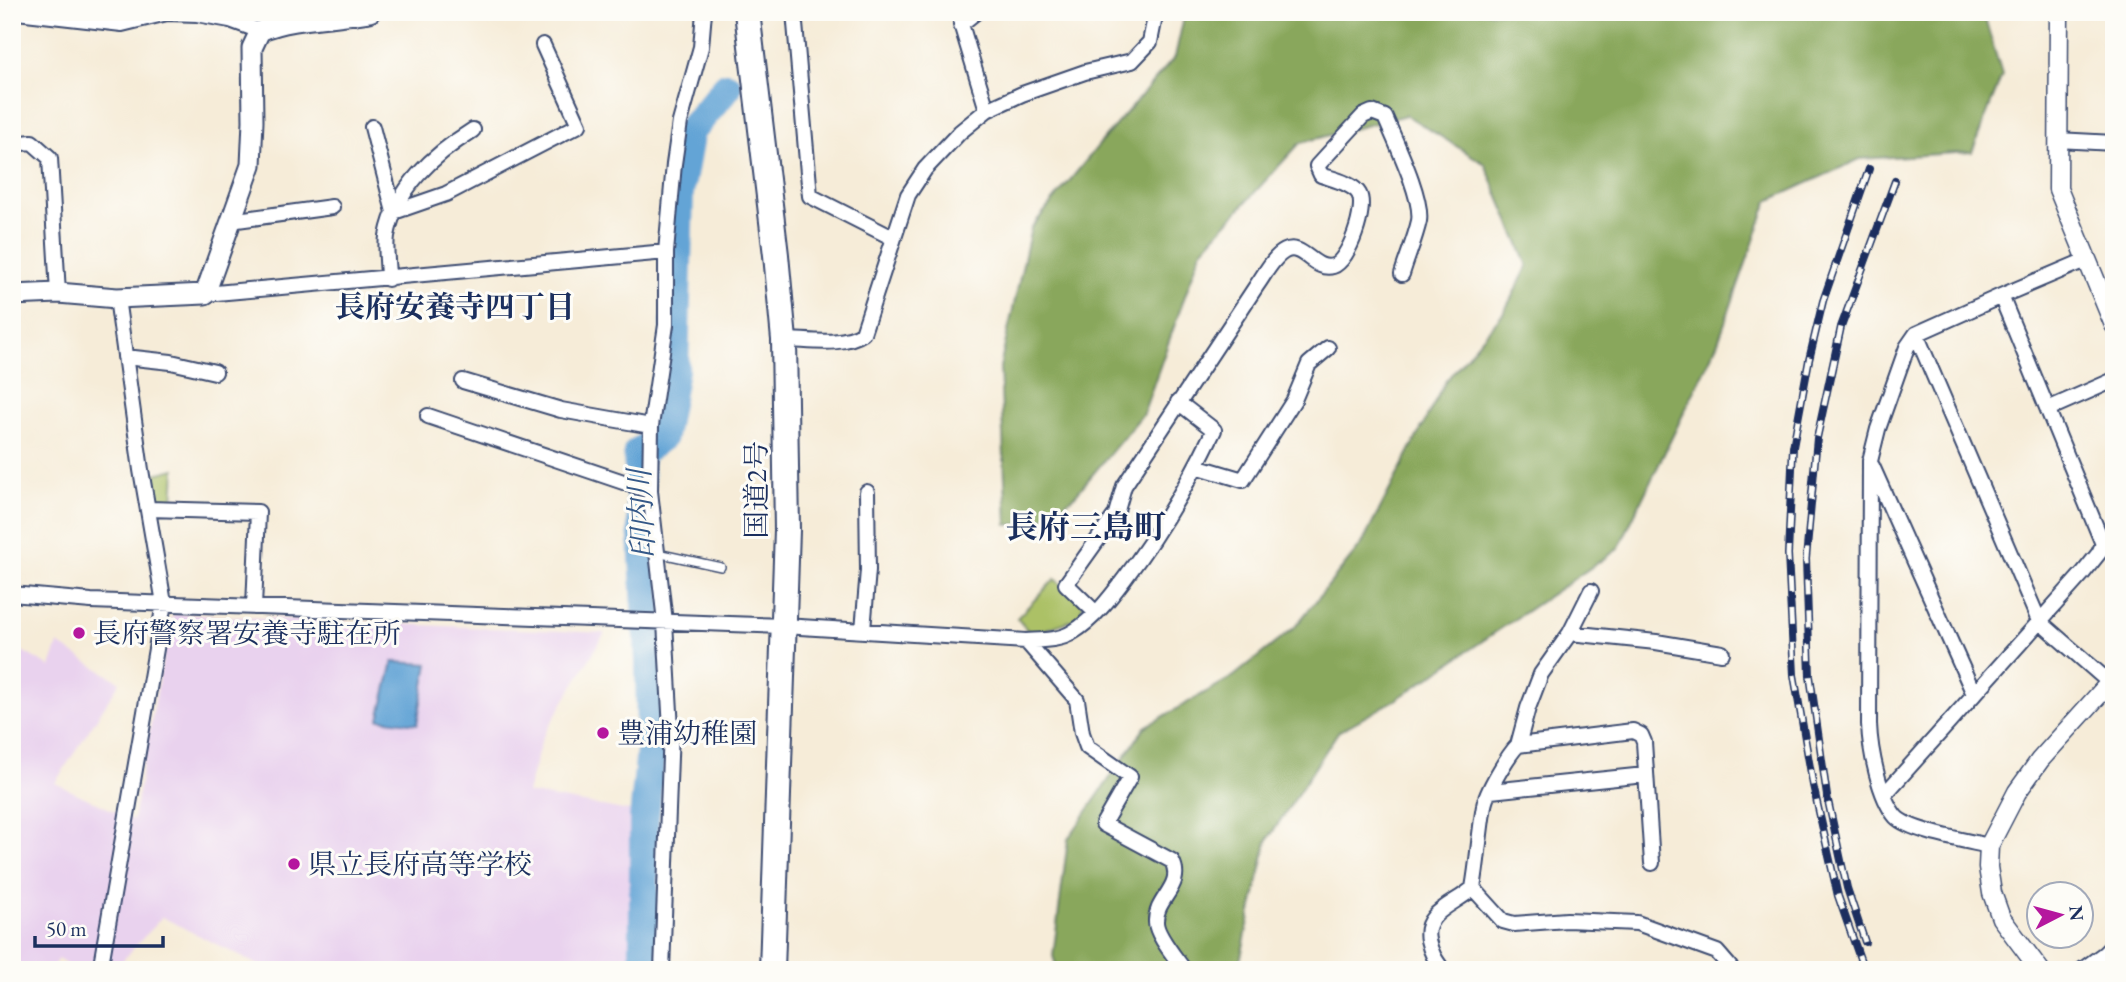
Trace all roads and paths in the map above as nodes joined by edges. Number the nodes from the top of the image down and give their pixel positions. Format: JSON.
{"nodes":[{"id":1,"x":17,"y":12,"type":"edge"},
{"id":2,"x":251,"y":12,"type":"edge"},
{"id":3,"x":370,"y":12,"type":"edge"},
{"id":4,"x":705,"y":12,"type":"edge"},
{"id":5,"x":747,"y":12,"type":"edge"},
{"id":6,"x":794,"y":12,"type":"edge"},
{"id":7,"x":976,"y":12,"type":"edge"},
{"id":8,"x":1156,"y":12,"type":"edge"},
{"id":9,"x":2059,"y":12,"type":"edge"},
{"id":10,"x":260,"y":30,"type":"junction"},
{"id":11,"x":543,"y":45,"type":"dead end"},
{"id":12,"x":987,"y":110,"type":"junction"},
{"id":13,"x":372,"y":127,"type":"dead end"},
{"id":14,"x":472,"y":130,"type":"dead end"},
{"id":15,"x":2057,"y":140,"type":"junction"},
{"id":16,"x":2114,"y":143,"type":"edge"},
{"id":17,"x":12,"y":144,"type":"edge"},
{"id":18,"x":332,"y":207,"type":"dead end"},
{"id":19,"x":394,"y":212,"type":"junction"},
{"id":20,"x":230,"y":220,"type":"junction"},
{"id":21,"x":893,"y":237,"type":"junction"},
{"id":22,"x":666,"y":252,"type":"junction"},
{"id":23,"x":2086,"y":260,"type":"junction"},
{"id":24,"x":1402,"y":274,"type":"dead end"},
{"id":25,"x":388,"y":279,"type":"junction"},
{"id":26,"x":58,"y":293,"type":"junction"},
{"id":27,"x":12,"y":295,"type":"edge"},
{"id":28,"x":205,"y":295,"type":"junction"},
{"id":29,"x":2001,"y":296,"type":"junction"},
{"id":30,"x":117,"y":298,"type":"junction"},
{"id":31,"x":2114,"y":325,"type":"edge"},
{"id":32,"x":1916,"y":334,"type":"junction"},
{"id":33,"x":784,"y":340,"type":"junction"},
{"id":34,"x":1328,"y":348,"type":"dead end"},
{"id":35,"x":125,"y":357,"type":"junction"},
{"id":36,"x":215,"y":373,"type":"dead end"},
{"id":37,"x":2114,"y":380,"type":"edge"},
{"id":38,"x":463,"y":381,"type":"dead end"},
{"id":39,"x":1178,"y":402,"type":"junction"},
{"id":40,"x":2048,"y":409,"type":"junction"},
{"id":41,"x":428,"y":416,"type":"dead end"},
{"id":42,"x":651,"y":439,"type":"junction"},
{"id":43,"x":1870,"y":461,"type":"junction"},
{"id":44,"x":1196,"y":466,"type":"junction"},
{"id":45,"x":643,"y":488,"type":"junction"},
{"id":46,"x":867,"y":492,"type":"dead end"},
{"id":47,"x":148,"y":509,"type":"junction"},
{"id":48,"x":657,"y":553,"type":"junction"},
{"id":49,"x":721,"y":567,"type":"dead end"},
{"id":50,"x":1591,"y":591,"type":"dead end"},
{"id":51,"x":12,"y":594,"type":"edge"},
{"id":52,"x":164,"y":603,"type":"junction"},
{"id":53,"x":254,"y":607,"type":"junction"},
{"id":54,"x":1096,"y":613,"type":"junction"},
{"id":55,"x":2039,"y":621,"type":"junction"},
{"id":56,"x":663,"y":622,"type":"junction"},
{"id":57,"x":784,"y":626,"type":"junction"},
{"id":58,"x":863,"y":630,"type":"junction"},
{"id":59,"x":1570,"y":634,"type":"junction"},
{"id":60,"x":1026,"y":641,"type":"junction"},
{"id":61,"x":1722,"y":653,"type":"dead end"},
{"id":62,"x":2112,"y":680,"type":"edge"},
{"id":63,"x":1974,"y":694,"type":"junction"},
{"id":64,"x":1518,"y":745,"type":"junction"},
{"id":65,"x":1645,"y":775,"type":"junction"},
{"id":66,"x":1491,"y":791,"type":"junction"},
{"id":67,"x":1884,"y":795,"type":"junction"},
{"id":68,"x":1989,"y":846,"type":"junction"},
{"id":69,"x":1652,"y":863,"type":"dead end"},
{"id":70,"x":1473,"y":888,"type":"junction"},
{"id":71,"x":2114,"y":944,"type":"edge"},
{"id":72,"x":100,"y":970,"type":"edge"},
{"id":73,"x":662,"y":970,"type":"edge"},
{"id":74,"x":772,"y":970,"type":"edge"},
{"id":75,"x":1184,"y":970,"type":"edge"},
{"id":76,"x":1443,"y":970,"type":"edge"},
{"id":77,"x":1730,"y":970,"type":"edge"},
{"id":78,"x":2040,"y":970,"type":"edge"},
{"id":79,"x":2082,"y":970,"type":"edge"}],
"edges":[{"from":1,"to":10,"type":"street"},
{"from":2,"to":10,"type":"street"},
{"from":3,"to":10,"type":"main road"},
{"from":4,"to":22,"type":"street"},
{"from":5,"to":33,"type":"highway","name":"国道2号"},
{"from":6,"to":21,"type":"street"},
{"from":7,"to":12,"type":"street"},
{"from":8,"to":12,"type":"street"},
{"from":9,"to":15,"type":"street"},
{"from":10,"to":20,"type":"main road"},
{"from":11,"to":19,"type":"street"},
{"from":12,"to":21,"type":"street"},
{"from":13,"to":19,"type":"street"},
{"from":14,"to":19,"type":"street"},
{"from":15,"to":16,"type":"street"},
{"from":15,"to":23,"type":"street"},
{"from":17,"to":26,"type":"street"},
{"from":18,"to":20,"type":"street"},
{"from":19,"to":25,"type":"street"},
{"from":20,"to":28,"type":"main road"},
{"from":21,"to":33,"type":"street"},
{"from":22,"to":25,"type":"street"},
{"from":22,"to":42,"type":"street"},
{"from":23,"to":29,"type":"street"},
{"from":23,"to":31,"type":"street"},
{"from":24,"to":39,"type":"street"},
{"from":25,"to":28,"type":"street"},
{"from":26,"to":27,"type":"main road"},
{"from":26,"to":30,"type":"main road"},
{"from":28,"to":30,"type":"main road"},
{"from":29,"to":32,"type":"street"},
{"from":29,"to":40,"type":"street"},
{"from":30,"to":35,"type":"street"},
{"from":32,"to":43,"type":"street"},
{"from":32,"to":55,"type":"street"},
{"from":33,"to":57,"type":"highway","name":"国道2号"},
{"from":34,"to":44,"type":"street"},
{"from":35,"to":36,"type":"street"},
{"from":35,"to":47,"type":"street"},
{"from":37,"to":40,"type":"street"},
{"from":38,"to":42,"type":"street"},
{"from":39,"to":44,"type":"street"},
{"from":39,"to":54,"type":"street"},
{"from":40,"to":55,"type":"street"},
{"from":41,"to":45,"type":"street"},
{"from":42,"to":45,"type":"street"},
{"from":43,"to":63,"type":"street"},
{"from":43,"to":67,"type":"street"},
{"from":44,"to":54,"type":"street"},
{"from":45,"to":48,"type":"street"},
{"from":46,"to":58,"type":"street"},
{"from":47,"to":52,"type":"street"},
{"from":47,"to":53,"type":"street"},
{"from":48,"to":49,"type":"lane"},
{"from":48,"to":56,"type":"street"},
{"from":50,"to":59,"type":"street"},
{"from":51,"to":52,"type":"street"},
{"from":52,"to":53,"type":"street"},
{"from":52,"to":72,"type":"street"},
{"from":53,"to":56,"type":"street"},
{"from":54,"to":60,"type":"street"},
{"from":55,"to":62,"type":"street"},
{"from":55,"to":63,"type":"street"},
{"from":56,"to":57,"type":"street"},
{"from":56,"to":73,"type":"street"},
{"from":57,"to":58,"type":"street"},
{"from":57,"to":74,"type":"highway","name":"国道2号"},
{"from":58,"to":60,"type":"street"},
{"from":59,"to":61,"type":"street"},
{"from":59,"to":64,"type":"street"},
{"from":60,"to":75,"type":"street"},
{"from":62,"to":68,"type":"street"},
{"from":63,"to":67,"type":"street"},
{"from":64,"to":65,"type":"street"},
{"from":64,"to":66,"type":"street"},
{"from":65,"to":66,"type":"street"},
{"from":65,"to":69,"type":"street"},
{"from":66,"to":70,"type":"street"},
{"from":67,"to":68,"type":"street"},
{"from":68,"to":78,"type":"street"},
{"from":70,"to":76,"type":"street"},
{"from":70,"to":77,"type":"street"},
{"from":71,"to":79,"type":"street"}]}
